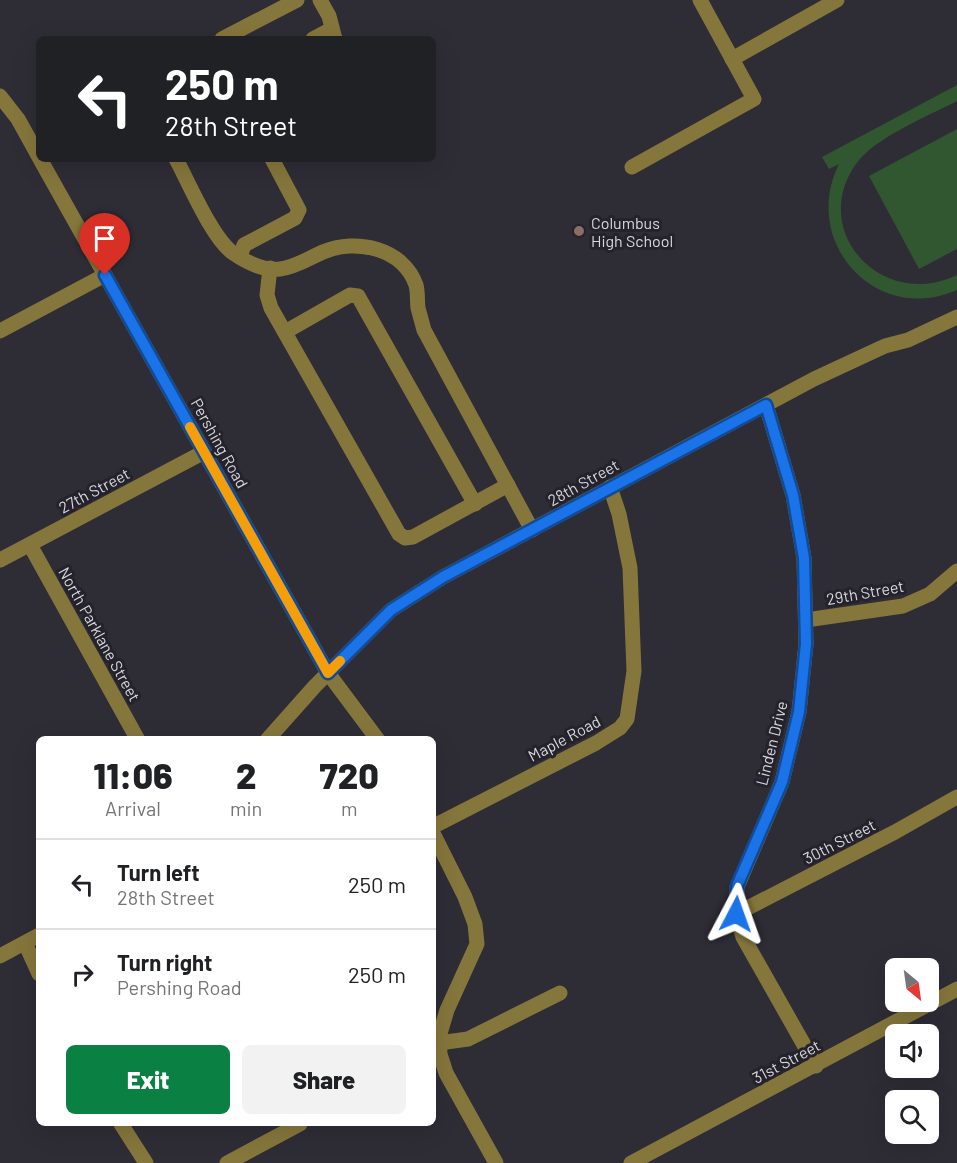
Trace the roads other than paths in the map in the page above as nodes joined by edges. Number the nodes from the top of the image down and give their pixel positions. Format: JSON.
{"nodes":[{"id":1,"x":297,"y":0,"type":"edge"},
{"id":2,"x":320,"y":0,"type":"edge"},
{"id":3,"x":700,"y":0,"type":"edge"},
{"id":4,"x":837,"y":0,"type":"edge"},
{"id":5,"x":334,"y":34,"type":"edge"},
{"id":6,"x":228,"y":36,"type":"edge"},
{"id":7,"x":732,"y":58,"type":"junction"},
{"id":8,"x":0,"y":96,"type":"edge"},
{"id":9,"x":34,"y":137,"type":"edge"},
{"id":10,"x":42,"y":162,"type":"edge"},
{"id":11,"x":178,"y":162,"type":"edge"},
{"id":12,"x":274,"y":162,"type":"edge"},
{"id":13,"x":632,"y":167,"type":"dead end"},
{"id":14,"x":240,"y":257,"type":"junction"},
{"id":15,"x":270,"y":268,"type":"junction"},
{"id":16,"x":105,"y":275,"type":"junction"},
{"id":17,"x":957,"y":317,"type":"edge"},
{"id":18,"x":0,"y":331,"type":"edge"},
{"id":19,"x":285,"y":332,"type":"junction"},
{"id":20,"x":766,"y":405,"type":"junction"},
{"id":21,"x":204,"y":452,"type":"junction"},
{"id":22,"x":508,"y":485,"type":"junction"},
{"id":23,"x":610,"y":487,"type":"junction"},
{"id":24,"x":475,"y":504,"type":"junction"},
{"id":25,"x":532,"y":530,"type":"junction"},
{"id":26,"x":30,"y":545,"type":"junction"},
{"id":27,"x":0,"y":560,"type":"edge"},
{"id":28,"x":957,"y":571,"type":"edge"},
{"id":29,"x":806,"y":620,"type":"junction"},
{"id":30,"x":328,"y":673,"type":"junction"},
{"id":31,"x":136,"y":736,"type":"edge"},
{"id":32,"x":271,"y":736,"type":"edge"},
{"id":33,"x":375,"y":736,"type":"edge"},
{"id":34,"x":957,"y":797,"type":"edge"},
{"id":35,"x":436,"y":825,"type":"edge"},
{"id":36,"x":436,"y":839,"type":"edge"},
{"id":37,"x":736,"y":914,"type":"junction"},
{"id":38,"x":36,"y":937,"type":"edge"},
{"id":39,"x":25,"y":943,"type":"junction"},
{"id":40,"x":0,"y":956,"type":"edge"},
{"id":41,"x":36,"y":967,"type":"edge"},
{"id":42,"x":956,"y":992,"type":"edge"},
{"id":43,"x":560,"y":993,"type":"dead end"},
{"id":44,"x":440,"y":1043,"type":"junction"},
{"id":45,"x":816,"y":1066,"type":"junction"},
{"id":46,"x":122,"y":1126,"type":"edge"},
{"id":47,"x":296,"y":1126,"type":"edge"},
{"id":48,"x":146,"y":1163,"type":"edge"},
{"id":49,"x":227,"y":1163,"type":"edge"},
{"id":50,"x":496,"y":1163,"type":"edge"},
{"id":51,"x":631,"y":1163,"type":"edge"}],
"edges":[{"from":1,"to":6,"type":"street"},
{"from":2,"to":5,"type":"street"},
{"from":3,"to":7,"type":"street"},
{"from":4,"to":7,"type":"street"},
{"from":7,"to":13,"type":"street"},
{"from":8,"to":9,"type":"street","name":"Pershing Road"},
{"from":10,"to":16,"type":"street","name":"Pershing Road"},
{"from":11,"to":14,"type":"street"},
{"from":12,"to":14,"type":"street"},
{"from":14,"to":15,"type":"street"},
{"from":15,"to":19,"type":"street"},
{"from":15,"to":22,"type":"street"},
{"from":16,"to":18,"type":"street"},
{"from":16,"to":21,"type":"street","name":"Pershing Road"},
{"from":17,"to":20,"type":"street","name":"28th Street"},
{"from":19,"to":24,"type":"street"},
{"from":19,"to":24,"type":"street"},
{"from":20,"to":23,"type":"street","name":"28th Street"},
{"from":20,"to":29,"type":"street","name":"Linden Drive"},
{"from":21,"to":26,"type":"street","name":"27th Street"},
{"from":21,"to":30,"type":"street","name":"Pershing Road"},
{"from":22,"to":24,"type":"street"},
{"from":22,"to":25,"type":"street"},
{"from":23,"to":25,"type":"street","name":"28th Street"},
{"from":23,"to":35,"type":"street","name":"Maple Road"},
{"from":25,"to":30,"type":"street","name":"28th Street"},
{"from":26,"to":27,"type":"street","name":"27th Street"},
{"from":26,"to":31,"type":"street","name":"North Parklane Street"},
{"from":28,"to":29,"type":"street","name":"29th Street"},
{"from":29,"to":37,"type":"street","name":"Linden Drive"},
{"from":30,"to":32,"type":"street","name":"28th Street"},
{"from":30,"to":33,"type":"street","name":"Pershing Road"},
{"from":34,"to":37,"type":"street","name":"30th Street"},
{"from":36,"to":44,"type":"street"},
{"from":37,"to":45,"type":"street","name":"Linden Drive"},
{"from":38,"to":39,"type":"street"},
{"from":39,"to":40,"type":"street"},
{"from":39,"to":41,"type":"street"},
{"from":42,"to":45,"type":"street","name":"31st Street"},
{"from":43,"to":44,"type":"street"},
{"from":44,"to":50,"type":"street"},
{"from":45,"to":51,"type":"street","name":"31st Street"},
{"from":46,"to":48,"type":"street"},
{"from":47,"to":49,"type":"street"}]}
